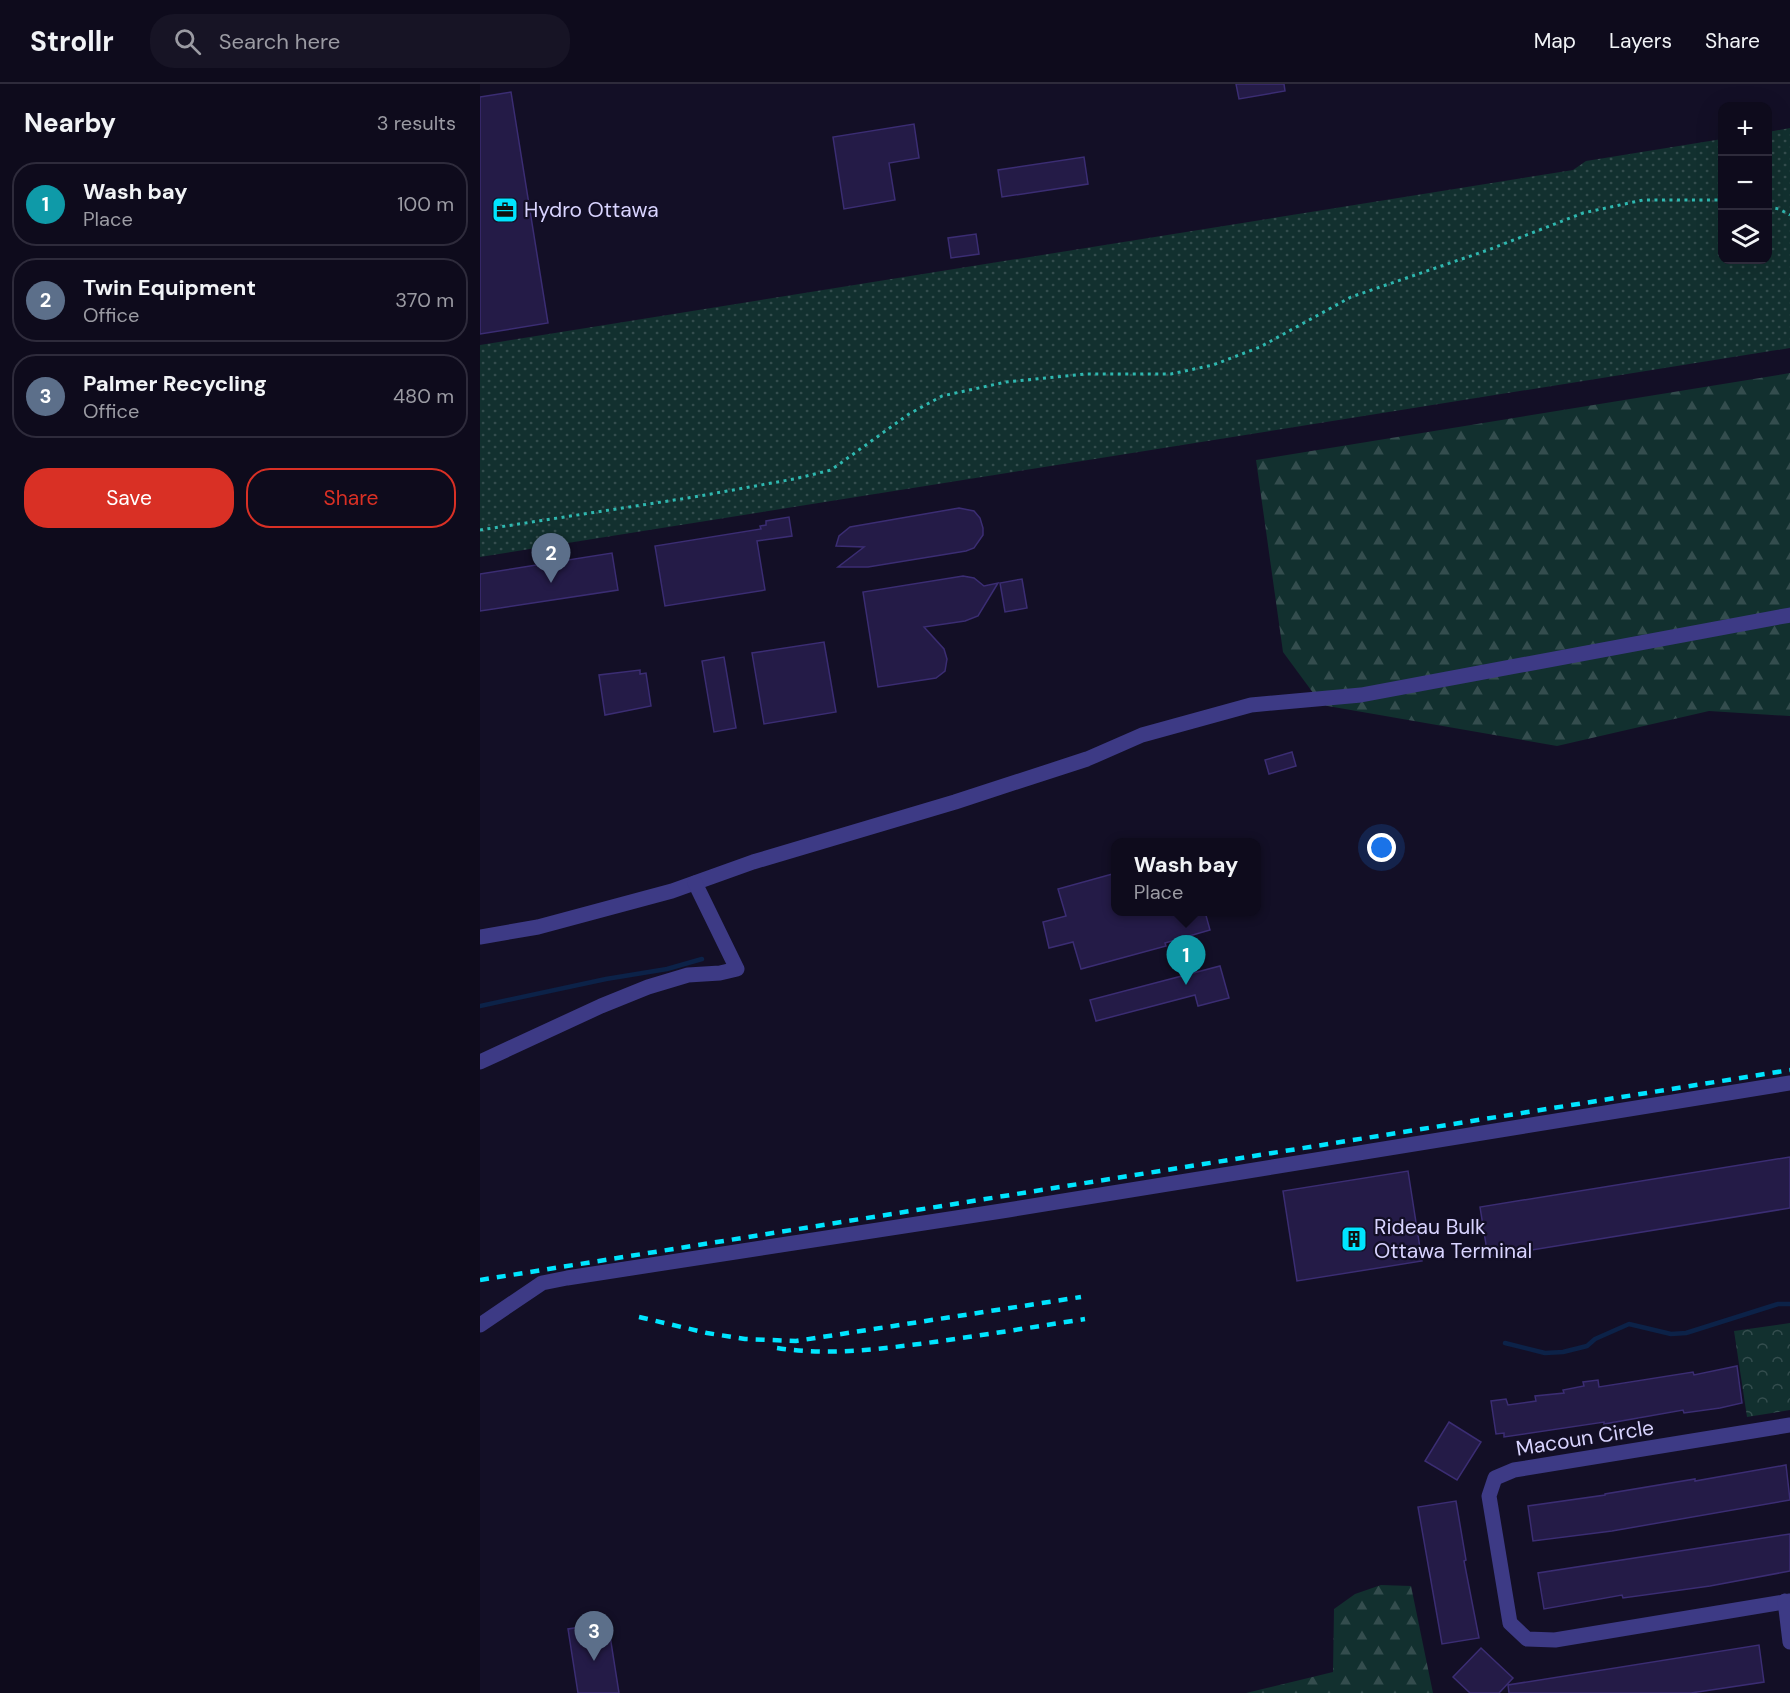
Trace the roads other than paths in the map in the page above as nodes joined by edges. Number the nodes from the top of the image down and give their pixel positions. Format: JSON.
{"nodes":[{"id":1,"x":1790,"y":615,"type":"edge"},
{"id":2,"x":695,"y":883,"type":"junction"},
{"id":3,"x":480,"y":937,"type":"edge"},
{"id":4,"x":480,"y":1062,"type":"edge"},
{"id":5,"x":1790,"y":1083,"type":"edge"},
{"id":6,"x":480,"y":1325,"type":"edge"},
{"id":7,"x":1790,"y":1425,"type":"edge"},
{"id":8,"x":1787,"y":1601,"type":"edge"},
{"id":9,"x":1790,"y":1642,"type":"edge"}],
"edges":[{"from":1,"to":2,"type":"street"},
{"from":2,"to":3,"type":"street"},
{"from":2,"to":4,"type":"street"},
{"from":5,"to":6,"type":"street"},
{"from":7,"to":8,"type":"street","name":"Macoun Circle"},
{"from":8,"to":9,"type":"street","name":"Macoun Circle"}]}
